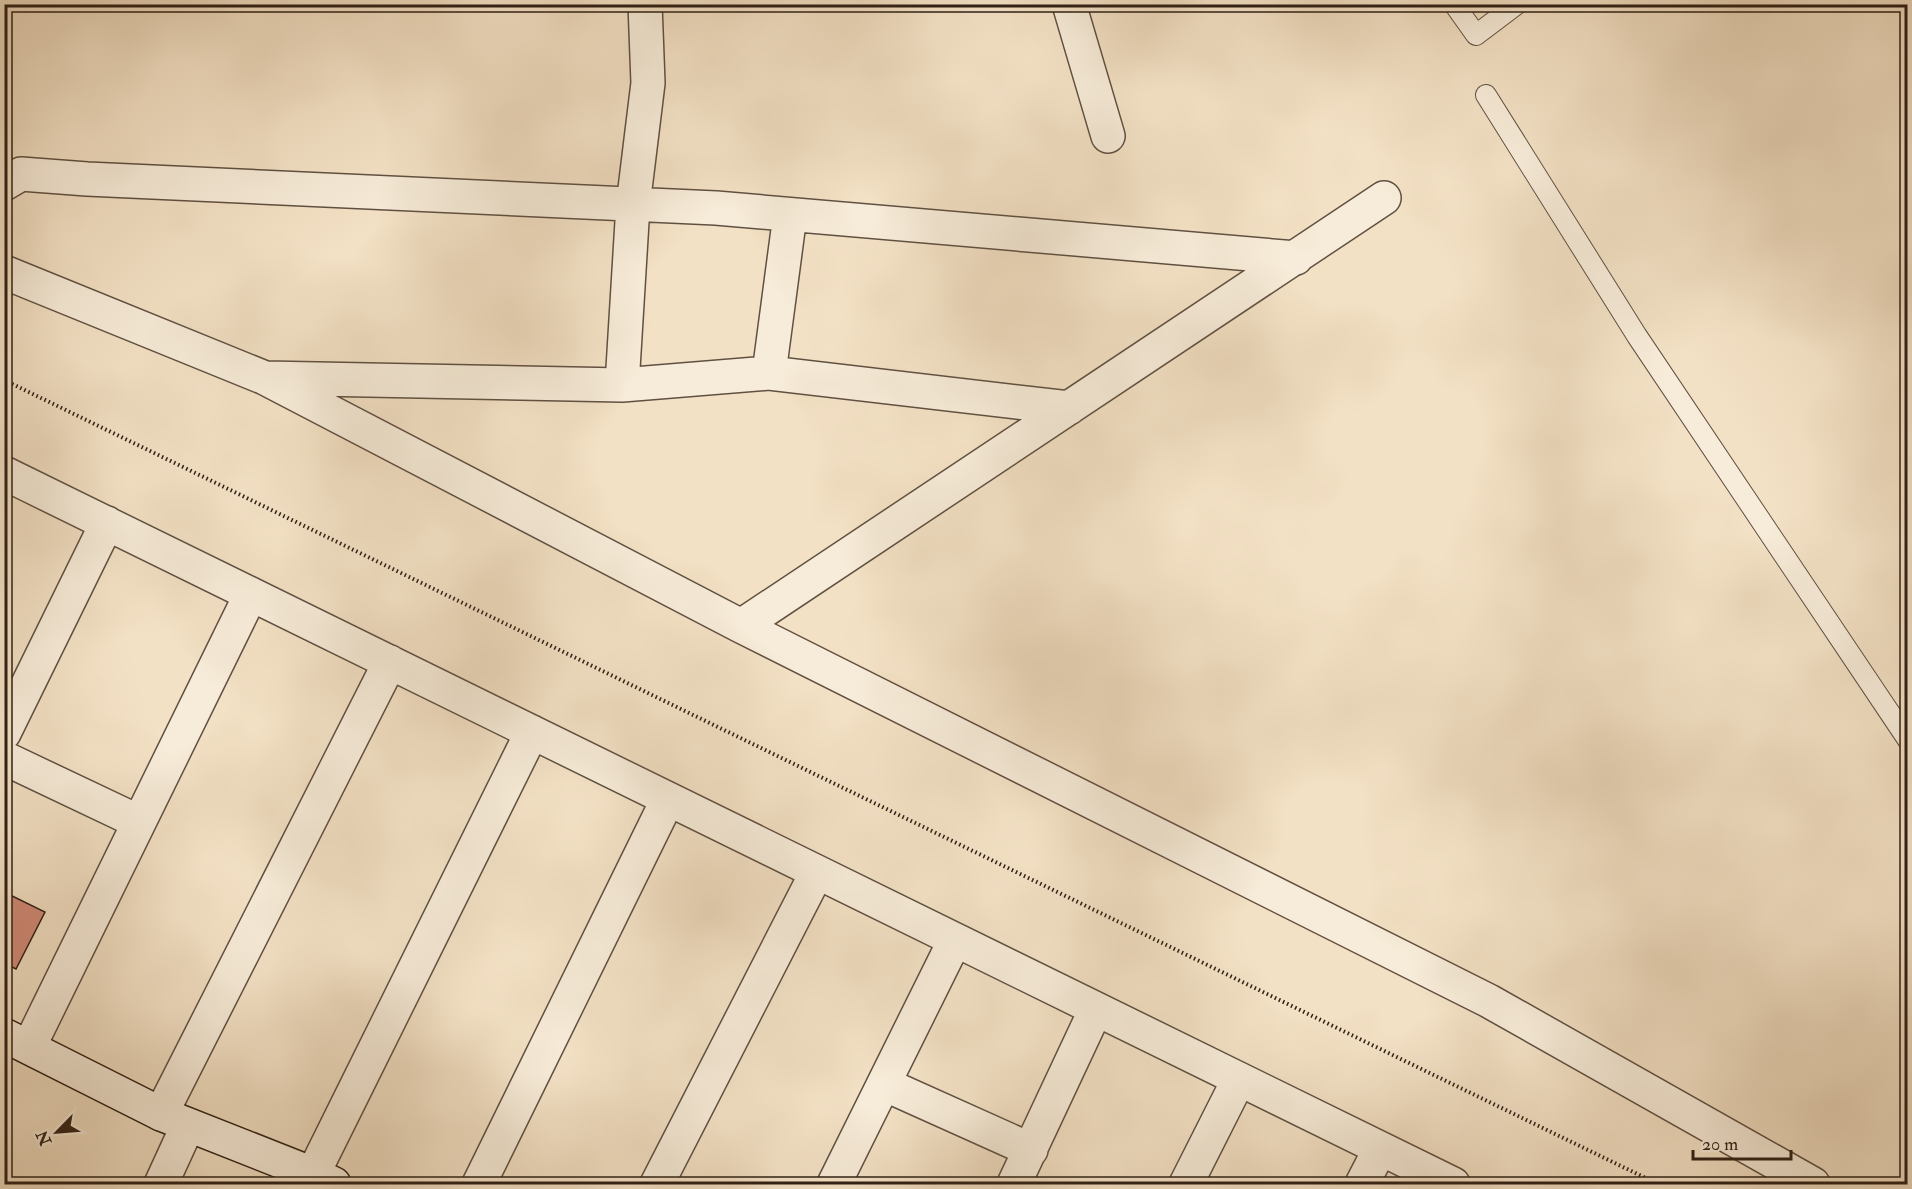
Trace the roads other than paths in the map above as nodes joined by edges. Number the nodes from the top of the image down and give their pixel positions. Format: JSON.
{"nodes":[{"id":1,"x":645,"y":4,"type":"edge"},
{"id":2,"x":1069,"y":4,"type":"edge"},
{"id":3,"x":1454,"y":4,"type":"edge"},
{"id":4,"x":1517,"y":4,"type":"edge"},
{"id":5,"x":1486,"y":95,"type":"dead end"},
{"id":6,"x":1108,"y":136,"type":"dead end"},
{"id":7,"x":4,"y":184,"type":"edge"},
{"id":8,"x":1384,"y":198,"type":"dead end"},
{"id":9,"x":633,"y":205,"type":"junction"},
{"id":10,"x":790,"y":215,"type":"junction"},
{"id":11,"x":1296,"y":258,"type":"junction"},
{"id":12,"x":4,"y":272,"type":"edge"},
{"id":13,"x":769,"y":373,"type":"junction"},
{"id":14,"x":265,"y":378,"type":"junction"},
{"id":15,"x":622,"y":385,"type":"junction"},
{"id":16,"x":1069,"y":408,"type":"junction"},
{"id":17,"x":4,"y":473,"type":"edge"},
{"id":18,"x":107,"y":523,"type":"junction"},
{"id":19,"x":251,"y":594,"type":"junction"},
{"id":20,"x":741,"y":626,"type":"junction"},
{"id":21,"x":390,"y":662,"type":"junction"},
{"id":22,"x":532,"y":732,"type":"junction"},
{"id":23,"x":4,"y":733,"type":"edge"},
{"id":24,"x":1908,"y":740,"type":"edge"},
{"id":25,"x":4,"y":758,"type":"edge"},
{"id":26,"x":668,"y":799,"type":"junction"},
{"id":27,"x":139,"y":822,"type":"junction"},
{"id":28,"x":817,"y":872,"type":"junction"},
{"id":29,"x":955,"y":940,"type":"junction"},
{"id":30,"x":1096,"y":1009,"type":"junction"},
{"id":31,"x":17,"y":1041,"type":"edge"},
{"id":32,"x":1239,"y":1080,"type":"junction"},
{"id":33,"x":884,"y":1084,"type":"junction"},
{"id":34,"x":174,"y":1119,"type":"junction"},
{"id":35,"x":1380,"y":1149,"type":"junction"},
{"id":36,"x":1030,"y":1150,"type":"junction"},
{"id":37,"x":323,"y":1179,"type":"edge"},
{"id":38,"x":161,"y":1185,"type":"edge"},
{"id":39,"x":478,"y":1185,"type":"edge"},
{"id":40,"x":657,"y":1185,"type":"edge"},
{"id":41,"x":834,"y":1185,"type":"edge"},
{"id":42,"x":1014,"y":1185,"type":"edge"},
{"id":43,"x":1186,"y":1185,"type":"edge"},
{"id":44,"x":1362,"y":1185,"type":"edge"},
{"id":45,"x":1453,"y":1185,"type":"edge"},
{"id":46,"x":1813,"y":1185,"type":"edge"}],
"edges":[{"from":1,"to":9,"type":"street"},
{"from":2,"to":6,"type":"street"},
{"from":3,"to":4,"type":"lane"},
{"from":5,"to":24,"type":"lane"},
{"from":7,"to":9,"type":"street"},
{"from":8,"to":11,"type":"street"},
{"from":9,"to":10,"type":"street"},
{"from":9,"to":15,"type":"street"},
{"from":10,"to":11,"type":"street"},
{"from":10,"to":13,"type":"street"},
{"from":11,"to":16,"type":"street"},
{"from":12,"to":14,"type":"street"},
{"from":13,"to":15,"type":"street"},
{"from":13,"to":16,"type":"street"},
{"from":14,"to":15,"type":"street"},
{"from":14,"to":20,"type":"street"},
{"from":16,"to":20,"type":"street"},
{"from":17,"to":18,"type":"street"},
{"from":18,"to":19,"type":"street"},
{"from":18,"to":23,"type":"street"},
{"from":19,"to":21,"type":"street"},
{"from":19,"to":27,"type":"street"},
{"from":20,"to":46,"type":"street"},
{"from":21,"to":22,"type":"street"},
{"from":21,"to":34,"type":"street"},
{"from":22,"to":26,"type":"street"},
{"from":22,"to":37,"type":"street"},
{"from":25,"to":27,"type":"street"},
{"from":26,"to":28,"type":"street"},
{"from":26,"to":39,"type":"street"},
{"from":27,"to":31,"type":"street"},
{"from":28,"to":29,"type":"street"},
{"from":28,"to":40,"type":"street"},
{"from":29,"to":30,"type":"street"},
{"from":29,"to":33,"type":"street"},
{"from":30,"to":32,"type":"street"},
{"from":30,"to":36,"type":"street"},
{"from":31,"to":34,"type":"street"},
{"from":32,"to":35,"type":"street"},
{"from":32,"to":43,"type":"street"},
{"from":33,"to":36,"type":"street"},
{"from":33,"to":41,"type":"street"},
{"from":34,"to":37,"type":"street"},
{"from":34,"to":38,"type":"street"},
{"from":35,"to":44,"type":"street"},
{"from":35,"to":45,"type":"street"},
{"from":36,"to":42,"type":"street"}]}
